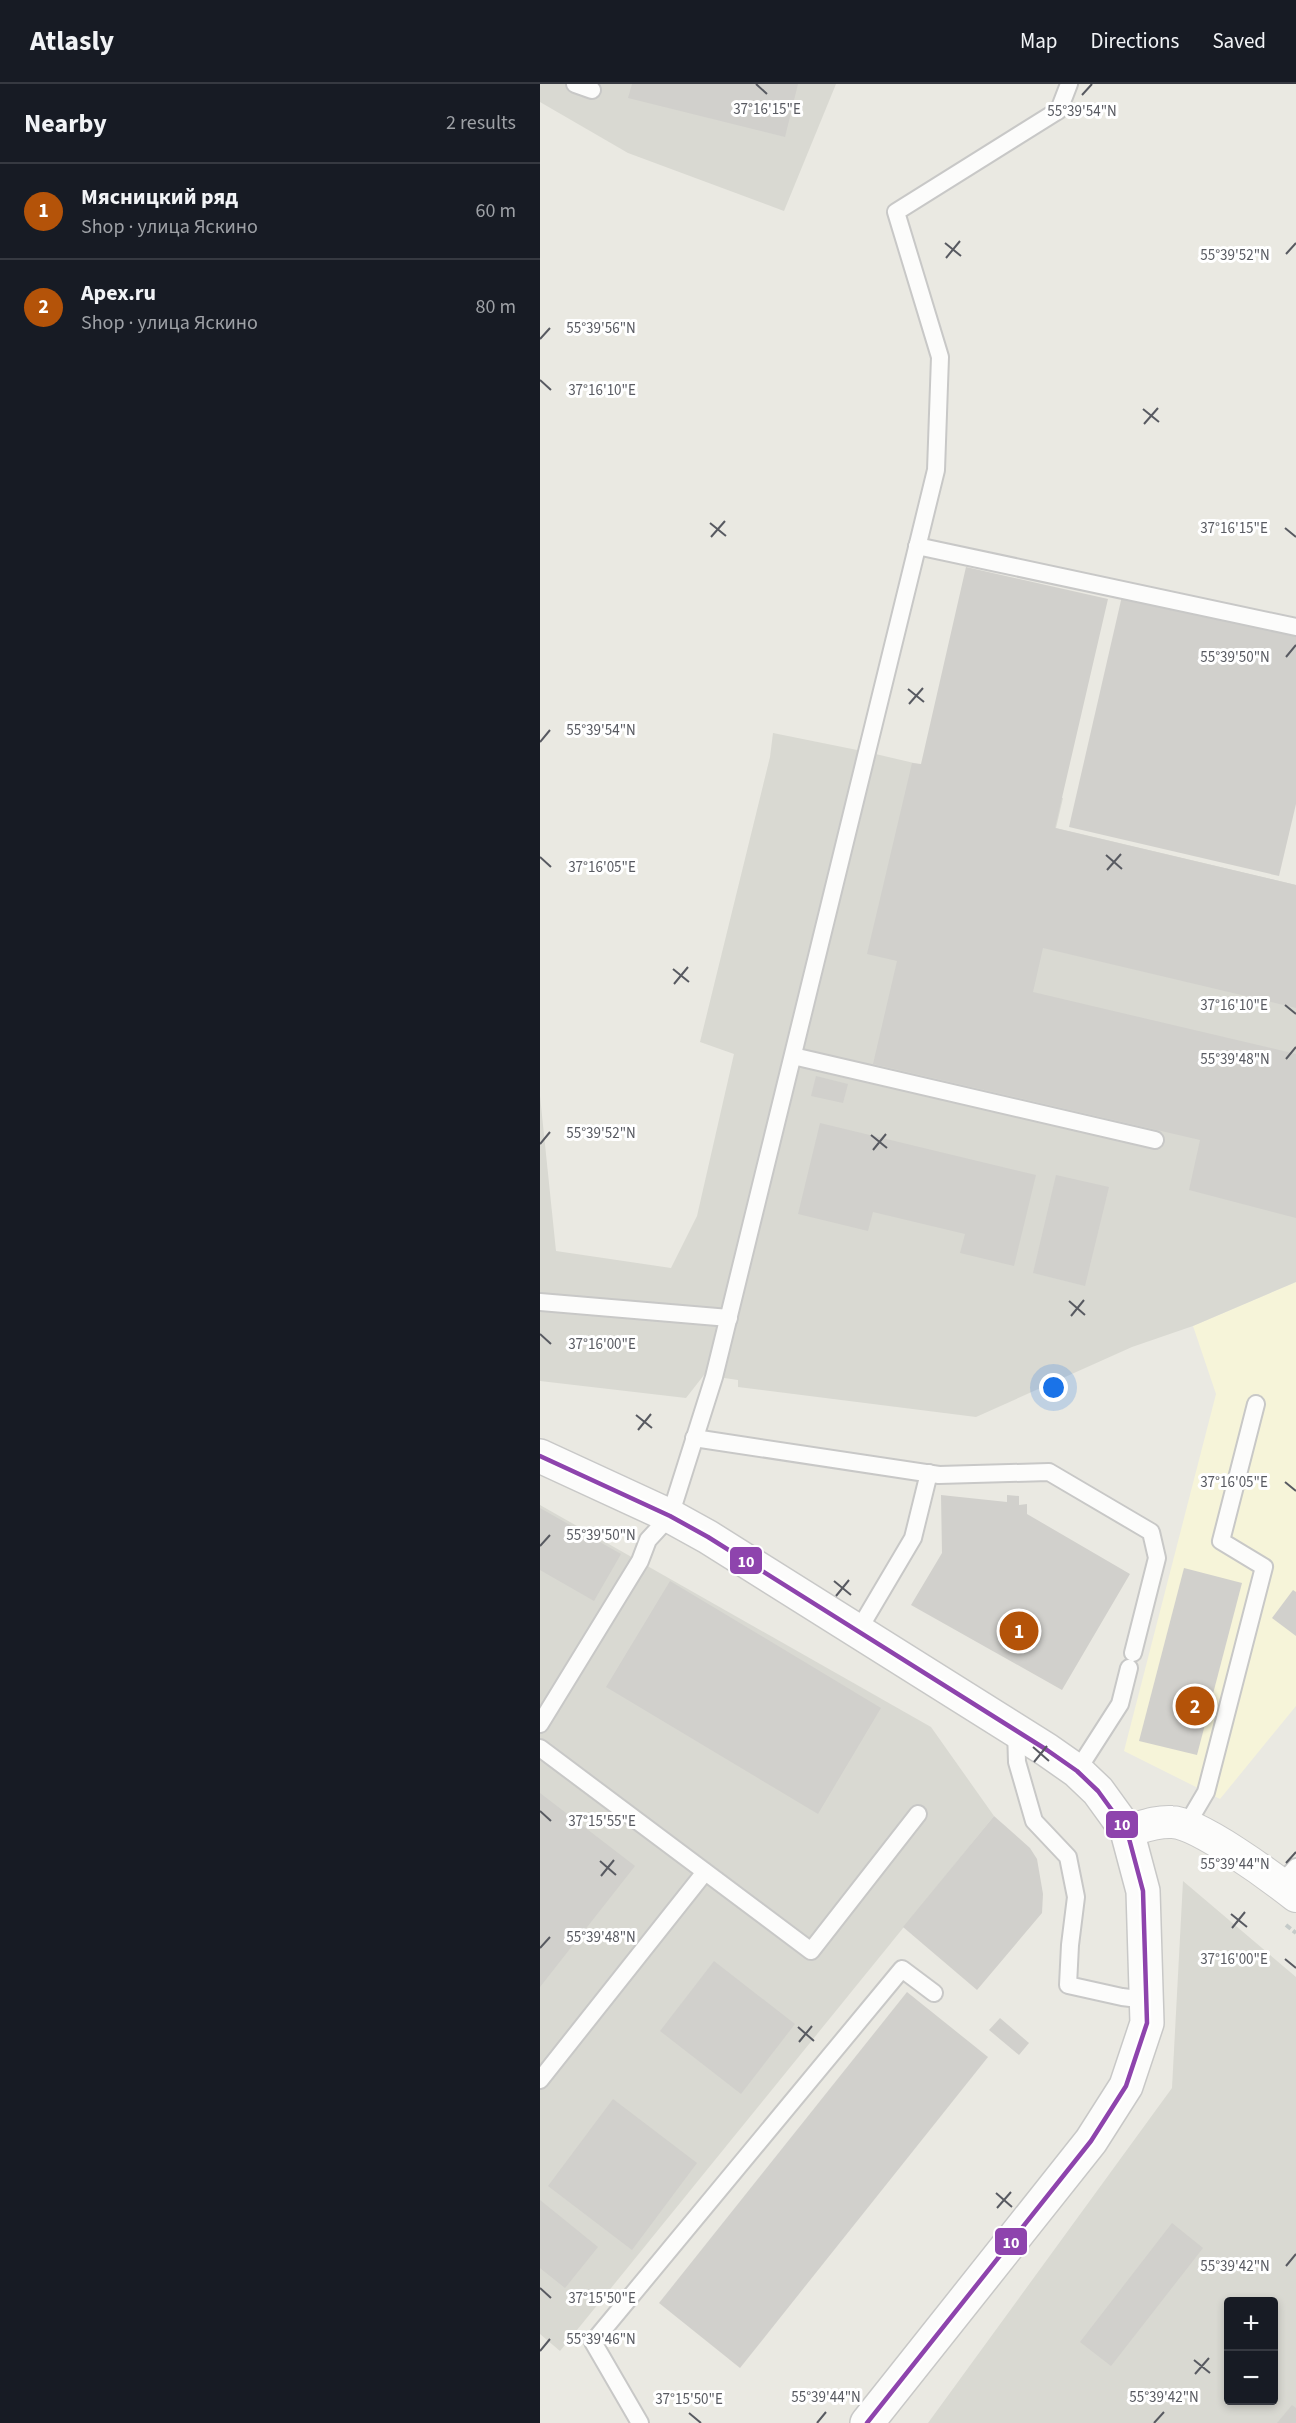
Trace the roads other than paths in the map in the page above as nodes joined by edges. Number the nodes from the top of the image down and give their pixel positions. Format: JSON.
{"nodes":[{"id":1,"x":575,"y":84,"type":"edge"},
{"id":2,"x":1069,"y":84,"type":"edge"},
{"id":3,"x":592,"y":90,"type":"dead end"},
{"id":4,"x":917,"y":546,"type":"junction"},
{"id":5,"x":1296,"y":627,"type":"edge"},
{"id":6,"x":793,"y":1056,"type":"junction"},
{"id":7,"x":1155,"y":1140,"type":"dead end"},
{"id":8,"x":540,"y":1302,"type":"edge"},
{"id":9,"x":729,"y":1318,"type":"junction"},
{"id":10,"x":1256,"y":1404,"type":"dead end"},
{"id":11,"x":694,"y":1438,"type":"junction"},
{"id":12,"x":540,"y":1456,"type":"edge"},
{"id":13,"x":929,"y":1473,"type":"junction"},
{"id":14,"x":670,"y":1516,"type":"junction"},
{"id":15,"x":858,"y":1631,"type":"junction"},
{"id":16,"x":540,"y":1724,"type":"edge"},
{"id":17,"x":1016,"y":1730,"type":"junction"},
{"id":18,"x":540,"y":1748,"type":"edge"},
{"id":19,"x":1077,"y":1771,"type":"junction"},
{"id":20,"x":918,"y":1814,"type":"dead end"},
{"id":21,"x":1186,"y":1826,"type":"junction"},
{"id":22,"x":1127,"y":1832,"type":"junction"},
{"id":23,"x":705,"y":1872,"type":"junction"},
{"id":24,"x":1291,"y":1882,"type":"edge"},
{"id":25,"x":934,"y":1993,"type":"dead end"},
{"id":26,"x":1147,"y":2000,"type":"junction"},
{"id":27,"x":540,"y":2080,"type":"edge"},
{"id":28,"x":640,"y":2423,"type":"edge"},
{"id":29,"x":867,"y":2423,"type":"edge"}],
"edges":[{"from":1,"to":3,"type":"lane"},
{"from":2,"to":4,"type":"lane"},
{"from":4,"to":5,"type":"lane"},
{"from":4,"to":6,"type":"lane"},
{"from":6,"to":7,"type":"lane"},
{"from":6,"to":9,"type":"lane"},
{"from":8,"to":9,"type":"lane"},
{"from":9,"to":11,"type":"lane"},
{"from":10,"to":21,"type":"lane"},
{"from":11,"to":13,"type":"lane"},
{"from":11,"to":14,"type":"lane"},
{"from":12,"to":14,"type":"street"},
{"from":13,"to":15,"type":"lane"},
{"from":13,"to":19,"type":"lane"},
{"from":14,"to":15,"type":"street"},
{"from":14,"to":16,"type":"lane"},
{"from":15,"to":17,"type":"street"},
{"from":17,"to":19,"type":"street"},
{"from":17,"to":26,"type":"lane"},
{"from":18,"to":23,"type":"lane"},
{"from":19,"to":22,"type":"street"},
{"from":20,"to":23,"type":"lane"},
{"from":21,"to":22,"type":"street"},
{"from":21,"to":24,"type":"street"},
{"from":22,"to":26,"type":"street"},
{"from":23,"to":27,"type":"lane"},
{"from":25,"to":28,"type":"lane"},
{"from":26,"to":29,"type":"street"}]}
